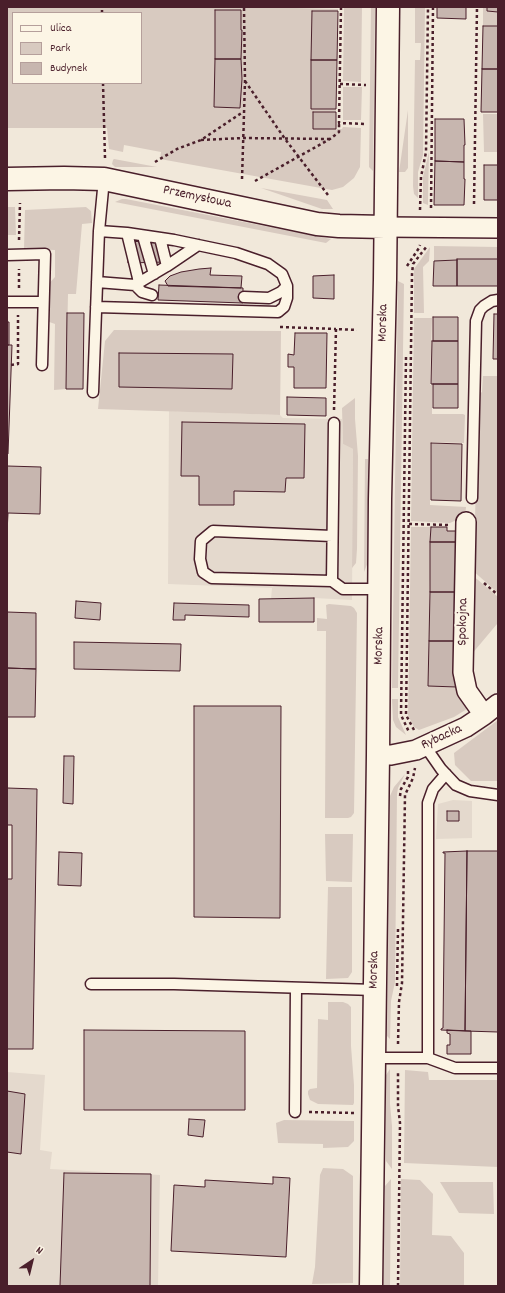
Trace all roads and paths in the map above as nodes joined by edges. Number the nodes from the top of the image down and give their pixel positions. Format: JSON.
{"nodes":[{"id":1,"x":244,"y":7,"type":"edge"},
{"id":2,"x":341,"y":7,"type":"edge"},
{"id":3,"x":388,"y":7,"type":"edge"},
{"id":4,"x":428,"y":7,"type":"edge"},
{"id":5,"x":433,"y":7,"type":"edge"},
{"id":6,"x":477,"y":7,"type":"edge"},
{"id":7,"x":245,"y":81,"type":"junction"},
{"id":8,"x":103,"y":84,"type":"edge"},
{"id":9,"x":340,"y":84,"type":"junction"},
{"id":10,"x":366,"y":84,"type":"dead end"},
{"id":11,"x":244,"y":112,"type":"junction"},
{"id":12,"x":339,"y":123,"type":"junction"},
{"id":13,"x":366,"y":124,"type":"dead end"},
{"id":14,"x":243,"y":138,"type":"junction"},
{"id":15,"x":285,"y":139,"type":"junction"},
{"id":16,"x":330,"y":139,"type":"junction"},
{"id":17,"x":201,"y":140,"type":"junction"},
{"id":18,"x":298,"y":157,"type":"junction"},
{"id":19,"x":155,"y":162,"type":"dead end"},
{"id":20,"x":104,"y":170,"type":"junction"},
{"id":21,"x":7,"y":179,"type":"edge"},
{"id":22,"x":242,"y":179,"type":"dead end"},
{"id":23,"x":255,"y":181,"type":"dead end"},
{"id":24,"x":328,"y":195,"type":"dead end"},
{"id":25,"x":474,"y":204,"type":"dead end"},
{"id":26,"x":431,"y":206,"type":"dead end"},
{"id":27,"x":420,"y":214,"type":"dead end"},
{"id":28,"x":385,"y":227,"type":"junction"},
{"id":29,"x":498,"y":228,"type":"edge"},
{"id":30,"x":99,"y":231,"type":"junction"},
{"id":31,"x":127,"y":233,"type":"junction"},
{"id":32,"x":143,"y":236,"type":"junction"},
{"id":33,"x":160,"y":238,"type":"junction"},
{"id":34,"x":420,"y":242,"type":"dead end"},
{"id":35,"x":428,"y":244,"type":"dead end"},
{"id":36,"x":198,"y":245,"type":"junction"},
{"id":37,"x":7,"y":255,"type":"edge"},
{"id":38,"x":167,"y":266,"type":"junction"},
{"id":39,"x":407,"y":268,"type":"dead end"},
{"id":40,"x":154,"y":274,"type":"junction"},
{"id":41,"x":97,"y":282,"type":"junction"},
{"id":42,"x":137,"y":284,"type":"junction"},
{"id":43,"x":286,"y":286,"type":"junction"},
{"id":44,"x":152,"y":295,"type":"dead end"},
{"id":45,"x":244,"y":297,"type":"dead end"},
{"id":46,"x":498,"y":300,"type":"edge"},
{"id":47,"x":7,"y":302,"type":"edge"},
{"id":48,"x":43,"y":302,"type":"junction"},
{"id":49,"x":96,"y":307,"type":"junction"},
{"id":50,"x":357,"y":330,"type":"dead end"},
{"id":51,"x":406,"y":355,"type":"dead end"},
{"id":52,"x":42,"y":365,"type":"dead end"},
{"id":53,"x":93,"y":392,"type":"dead end"},
{"id":54,"x":334,"y":423,"type":"joint"},
{"id":55,"x":472,"y":498,"type":"dead end"},
{"id":56,"x":409,"y":524,"type":"junction"},
{"id":57,"x":466,"y":524,"type":"joint"},
{"id":58,"x":332,"y":536,"type":"junction"},
{"id":59,"x":332,"y":581,"type":"junction"},
{"id":60,"x":380,"y":589,"type":"junction"},
{"id":61,"x":491,"y":710,"type":"edge"},
{"id":62,"x":409,"y":735,"type":"dead end"},
{"id":63,"x":421,"y":739,"type":"junction"},
{"id":64,"x":378,"y":755,"type":"junction"},
{"id":65,"x":416,"y":764,"type":"dead end"},
{"id":66,"x":446,"y":774,"type":"junction"},
{"id":67,"x":498,"y":795,"type":"edge"},
{"id":68,"x":91,"y":984,"type":"dead end"},
{"id":69,"x":296,"y":988,"type":"junction"},
{"id":70,"x":375,"y":990,"type":"junction"},
{"id":71,"x":398,"y":1044,"type":"dead end"},
{"id":72,"x":374,"y":1058,"type":"junction"},
{"id":73,"x":428,"y":1058,"type":"junction"},
{"id":74,"x":398,"y":1064,"type":"dead end"},
{"id":75,"x":498,"y":1068,"type":"edge"},
{"id":76,"x":295,"y":1112,"type":"joint"},
{"id":77,"x":373,"y":1113,"type":"junction"},
{"id":78,"x":399,"y":1113,"type":"junction"},
{"id":79,"x":371,"y":1286,"type":"edge"},
{"id":80,"x":398,"y":1286,"type":"edge"}],
"edges":[{"from":1,"to":7,"type":"path"},
{"from":2,"to":9,"type":"path"},
{"from":3,"to":28,"type":"street","name":"Morska"},
{"from":4,"to":27,"type":"path"},
{"from":5,"to":26,"type":"path"},
{"from":6,"to":25,"type":"path"},
{"from":7,"to":11,"type":"path"},
{"from":7,"to":15,"type":"path"},
{"from":8,"to":20,"type":"path"},
{"from":9,"to":10,"type":"path"},
{"from":9,"to":12,"type":"path"},
{"from":11,"to":14,"type":"path"},
{"from":11,"to":17,"type":"path"},
{"from":12,"to":13,"type":"path"},
{"from":12,"to":16,"type":"path"},
{"from":14,"to":15,"type":"path"},
{"from":14,"to":17,"type":"path"},
{"from":14,"to":22,"type":"path"},
{"from":15,"to":16,"type":"path"},
{"from":15,"to":18,"type":"path"},
{"from":16,"to":18,"type":"path"},
{"from":17,"to":19,"type":"path"},
{"from":18,"to":23,"type":"path"},
{"from":18,"to":24,"type":"path"},
{"from":20,"to":21,"type":"street","name":"Przemysłowa"},
{"from":20,"to":28,"type":"street","name":"Przemysłowa"},
{"from":20,"to":30,"type":"lane"},
{"from":28,"to":29,"type":"street"},
{"from":28,"to":60,"type":"street","name":"Morska"},
{"from":30,"to":31,"type":"lane"},
{"from":30,"to":41,"type":"lane"},
{"from":31,"to":32,"type":"lane"},
{"from":31,"to":42,"type":"lane"},
{"from":32,"to":33,"type":"lane"},
{"from":32,"to":40,"type":"lane"},
{"from":33,"to":36,"type":"lane"},
{"from":33,"to":38,"type":"lane"},
{"from":34,"to":39,"type":"path"},
{"from":35,"to":56,"type":"path"},
{"from":36,"to":38,"type":"lane"},
{"from":36,"to":43,"type":"lane"},
{"from":37,"to":48,"type":"lane"},
{"from":38,"to":40,"type":"lane"},
{"from":40,"to":42,"type":"lane"},
{"from":41,"to":42,"type":"lane"},
{"from":41,"to":49,"type":"lane"},
{"from":42,"to":44,"type":"lane"},
{"from":43,"to":45,"type":"lane"},
{"from":43,"to":49,"type":"lane"},
{"from":46,"to":55,"type":"lane"},
{"from":47,"to":48,"type":"lane"},
{"from":48,"to":52,"type":"lane"},
{"from":49,"to":53,"type":"lane"},
{"from":50,"to":54,"type":"path"},
{"from":51,"to":62,"type":"path"},
{"from":54,"to":58,"type":"lane"},
{"from":56,"to":57,"type":"path"},
{"from":56,"to":63,"type":"path"},
{"from":57,"to":61,"type":"street","name":"Spokojna"},
{"from":58,"to":59,"type":"lane"},
{"from":58,"to":59,"type":"lane"},
{"from":59,"to":60,"type":"lane"},
{"from":60,"to":64,"type":"street","name":"Morska"},
{"from":61,"to":63,"type":"street","name":"Rybacka"},
{"from":63,"to":64,"type":"street","name":"Rybacka"},
{"from":63,"to":66,"type":"lane"},
{"from":64,"to":70,"type":"street","name":"Morska"},
{"from":65,"to":71,"type":"path"},
{"from":66,"to":67,"type":"lane"},
{"from":66,"to":73,"type":"lane"},
{"from":68,"to":69,"type":"lane"},
{"from":69,"to":70,"type":"lane"},
{"from":69,"to":76,"type":"lane"},
{"from":70,"to":72,"type":"street","name":"Morska"},
{"from":72,"to":73,"type":"lane"},
{"from":72,"to":77,"type":"street","name":"Morska"},
{"from":73,"to":75,"type":"lane"},
{"from":74,"to":78,"type":"path"},
{"from":76,"to":77,"type":"path"},
{"from":77,"to":78,"type":"path"},
{"from":77,"to":79,"type":"street","name":"Morska"},
{"from":78,"to":80,"type":"path"}]}
